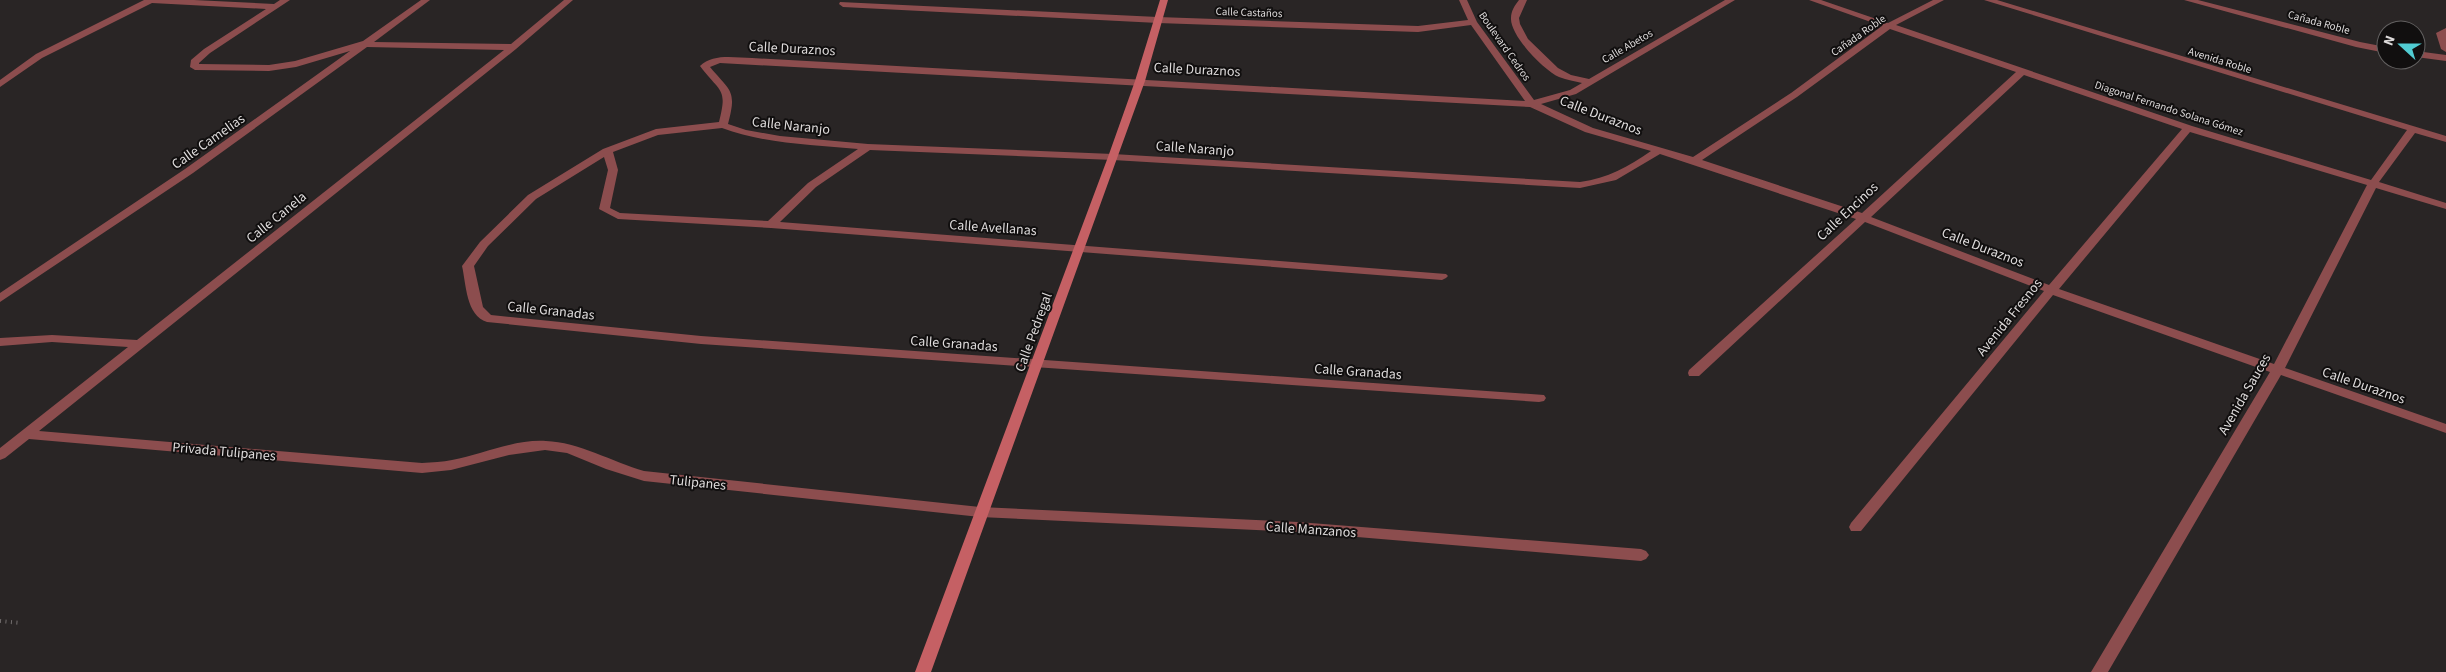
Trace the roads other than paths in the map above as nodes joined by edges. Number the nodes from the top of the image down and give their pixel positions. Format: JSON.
{"nodes":[{"id":1,"x":150,"y":0,"type":"edge"},
{"id":2,"x":286,"y":0,"type":"edge"},
{"id":3,"x":426,"y":0,"type":"edge"},
{"id":4,"x":569,"y":0,"type":"edge"},
{"id":5,"x":1164,"y":0,"type":"edge"},
{"id":6,"x":1463,"y":0,"type":"edge"},
{"id":7,"x":1523,"y":0,"type":"edge"},
{"id":8,"x":1731,"y":0,"type":"edge"},
{"id":9,"x":1814,"y":0,"type":"edge"},
{"id":10,"x":1940,"y":0,"type":"edge"},
{"id":11,"x":1988,"y":0,"type":"edge"},
{"id":12,"x":2188,"y":0,"type":"edge"},
{"id":13,"x":843,"y":4,"type":"dead end"},
{"id":14,"x":276,"y":6,"type":"junction"},
{"id":15,"x":1158,"y":20,"type":"junction"},
{"id":16,"x":1473,"y":22,"type":"junction"},
{"id":17,"x":1888,"y":26,"type":"junction"},
{"id":18,"x":2445,"y":31,"type":"edge"},
{"id":19,"x":363,"y":44,"type":"junction"},
{"id":20,"x":513,"y":47,"type":"junction"},
{"id":21,"x":2376,"y":48,"type":"edge"},
{"id":22,"x":2446,"y":49,"type":"edge"},
{"id":23,"x":2426,"y":55,"type":"edge"},
{"id":24,"x":2446,"y":58,"type":"edge"},
{"id":25,"x":2022,"y":72,"type":"junction"},
{"id":26,"x":1140,"y":81,"type":"junction"},
{"id":27,"x":1588,"y":81,"type":"junction"},
{"id":28,"x":0,"y":84,"type":"edge"},
{"id":29,"x":1532,"y":104,"type":"junction"},
{"id":30,"x":723,"y":125,"type":"junction"},
{"id":31,"x":2188,"y":128,"type":"junction"},
{"id":32,"x":2412,"y":130,"type":"junction"},
{"id":33,"x":2446,"y":139,"type":"edge"},
{"id":34,"x":868,"y":147,"type":"junction"},
{"id":35,"x":607,"y":151,"type":"junction"},
{"id":36,"x":1657,"y":152,"type":"junction"},
{"id":37,"x":1114,"y":157,"type":"junction"},
{"id":38,"x":1694,"y":161,"type":"junction"},
{"id":39,"x":2373,"y":184,"type":"junction"},
{"id":40,"x":2446,"y":206,"type":"edge"},
{"id":41,"x":1862,"y":217,"type":"junction"},
{"id":42,"x":771,"y":225,"type":"junction"},
{"id":43,"x":1078,"y":249,"type":"junction"},
{"id":44,"x":1442,"y":276,"type":"dead end"},
{"id":45,"x":2051,"y":290,"type":"junction"},
{"id":46,"x":0,"y":298,"type":"edge"},
{"id":47,"x":0,"y":342,"type":"edge"},
{"id":48,"x":141,"y":344,"type":"junction"},
{"id":49,"x":1038,"y":364,"type":"junction"},
{"id":50,"x":2277,"y":371,"type":"junction"},
{"id":51,"x":1694,"y":373,"type":"dead end"},
{"id":52,"x":1539,"y":398,"type":"dead end"},
{"id":53,"x":2446,"y":430,"type":"edge"},
{"id":54,"x":25,"y":434,"type":"junction"},
{"id":55,"x":0,"y":455,"type":"edge"},
{"id":56,"x":422,"y":468,"type":"joint"},
{"id":57,"x":980,"y":512,"type":"junction"},
{"id":58,"x":1856,"y":526,"type":"dead end"},
{"id":59,"x":1641,"y":555,"type":"dead end"},
{"id":60,"x":922,"y":672,"type":"edge"},
{"id":61,"x":2099,"y":672,"type":"edge"}],
"edges":[{"from":1,"to":14,"type":"street"},
{"from":1,"to":28,"type":"street"},
{"from":2,"to":14,"type":"street"},
{"from":3,"to":19,"type":"street","name":"Calle Camelias"},
{"from":4,"to":20,"type":"street","name":"Calle Canela"},
{"from":5,"to":15,"type":"street","name":"Calle Pedregal"},
{"from":6,"to":16,"type":"street","name":"Boulevard Cedros"},
{"from":7,"to":27,"type":"street"},
{"from":8,"to":27,"type":"street","name":"Calle Abetos"},
{"from":9,"to":17,"type":"street","name":"Diagonal Fernando Solana Gómez"},
{"from":10,"to":17,"type":"street","name":"Cañada Roble"},
{"from":11,"to":32,"type":"street","name":"Avenida Roble"},
{"from":12,"to":21,"type":"street","name":"Cañada Roble"},
{"from":13,"to":15,"type":"street","name":"Calle Castaños"},
{"from":14,"to":19,"type":"street"},
{"from":15,"to":16,"type":"street","name":"Calle Castaños"},
{"from":15,"to":26,"type":"street","name":"Calle Pedregal"},
{"from":16,"to":29,"type":"street","name":"Boulevard Cedros"},
{"from":17,"to":25,"type":"street","name":"Diagonal Fernando Solana Gómez"},
{"from":17,"to":38,"type":"street","name":"Cañada Roble"},
{"from":18,"to":22,"type":"street"},
{"from":19,"to":20,"type":"street"},
{"from":19,"to":46,"type":"street","name":"Calle Camelias"},
{"from":20,"to":48,"type":"street","name":"Calle Canela"},
{"from":23,"to":24,"type":"street"},
{"from":25,"to":31,"type":"street","name":"Diagonal Fernando Solana Gómez"},
{"from":25,"to":41,"type":"street","name":"Calle Encinos"},
{"from":26,"to":29,"type":"street","name":"Calle Duraznos"},
{"from":26,"to":30,"type":"street","name":"Calle Duraznos"},
{"from":26,"to":37,"type":"street","name":"Calle Pedregal"},
{"from":27,"to":29,"type":"street","name":"Calle Abetos"},
{"from":29,"to":36,"type":"street","name":"Calle Duraznos"},
{"from":30,"to":34,"type":"street","name":"Calle Naranjo"},
{"from":30,"to":35,"type":"street"},
{"from":31,"to":39,"type":"street","name":"Diagonal Fernando Solana Gómez"},
{"from":31,"to":45,"type":"street","name":"Avenida Fresnos"},
{"from":32,"to":33,"type":"street","name":"Avenida Roble"},
{"from":32,"to":39,"type":"street","name":"Avenida Sauces"},
{"from":34,"to":37,"type":"street","name":"Calle Naranjo"},
{"from":34,"to":42,"type":"street"},
{"from":35,"to":42,"type":"street","name":"Calle Avellanas"},
{"from":35,"to":49,"type":"street","name":"Calle Granadas"},
{"from":36,"to":37,"type":"street","name":"Calle Naranjo"},
{"from":36,"to":38,"type":"street","name":"Calle Duraznos"},
{"from":37,"to":43,"type":"street","name":"Calle Pedregal"},
{"from":38,"to":41,"type":"street","name":"Calle Duraznos"},
{"from":39,"to":40,"type":"street","name":"Diagonal Fernando Solana Gómez"},
{"from":39,"to":50,"type":"street","name":"Avenida Sauces"},
{"from":41,"to":45,"type":"street","name":"Calle Duraznos"},
{"from":41,"to":51,"type":"street","name":"Calle Encinos"},
{"from":42,"to":43,"type":"street","name":"Calle Avellanas"},
{"from":43,"to":44,"type":"street","name":"Calle Avellanas"},
{"from":43,"to":49,"type":"street","name":"Calle Pedregal"},
{"from":45,"to":50,"type":"street","name":"Calle Duraznos"},
{"from":45,"to":58,"type":"street","name":"Avenida Fresnos"},
{"from":47,"to":48,"type":"street"},
{"from":48,"to":54,"type":"street","name":"Calle Canela"},
{"from":49,"to":52,"type":"street","name":"Calle Granadas"},
{"from":49,"to":57,"type":"street","name":"Calle Pedregal"},
{"from":50,"to":53,"type":"street","name":"Calle Duraznos"},
{"from":50,"to":61,"type":"street","name":"Avenida Sauces"},
{"from":54,"to":55,"type":"street","name":"Calle Canela"},
{"from":54,"to":56,"type":"street","name":"Privada Tulipanes"},
{"from":56,"to":57,"type":"street","name":"Tulipanes"},
{"from":57,"to":59,"type":"street","name":"Calle Manzanos"},
{"from":57,"to":60,"type":"street","name":"Calle Pedregal"}]}
